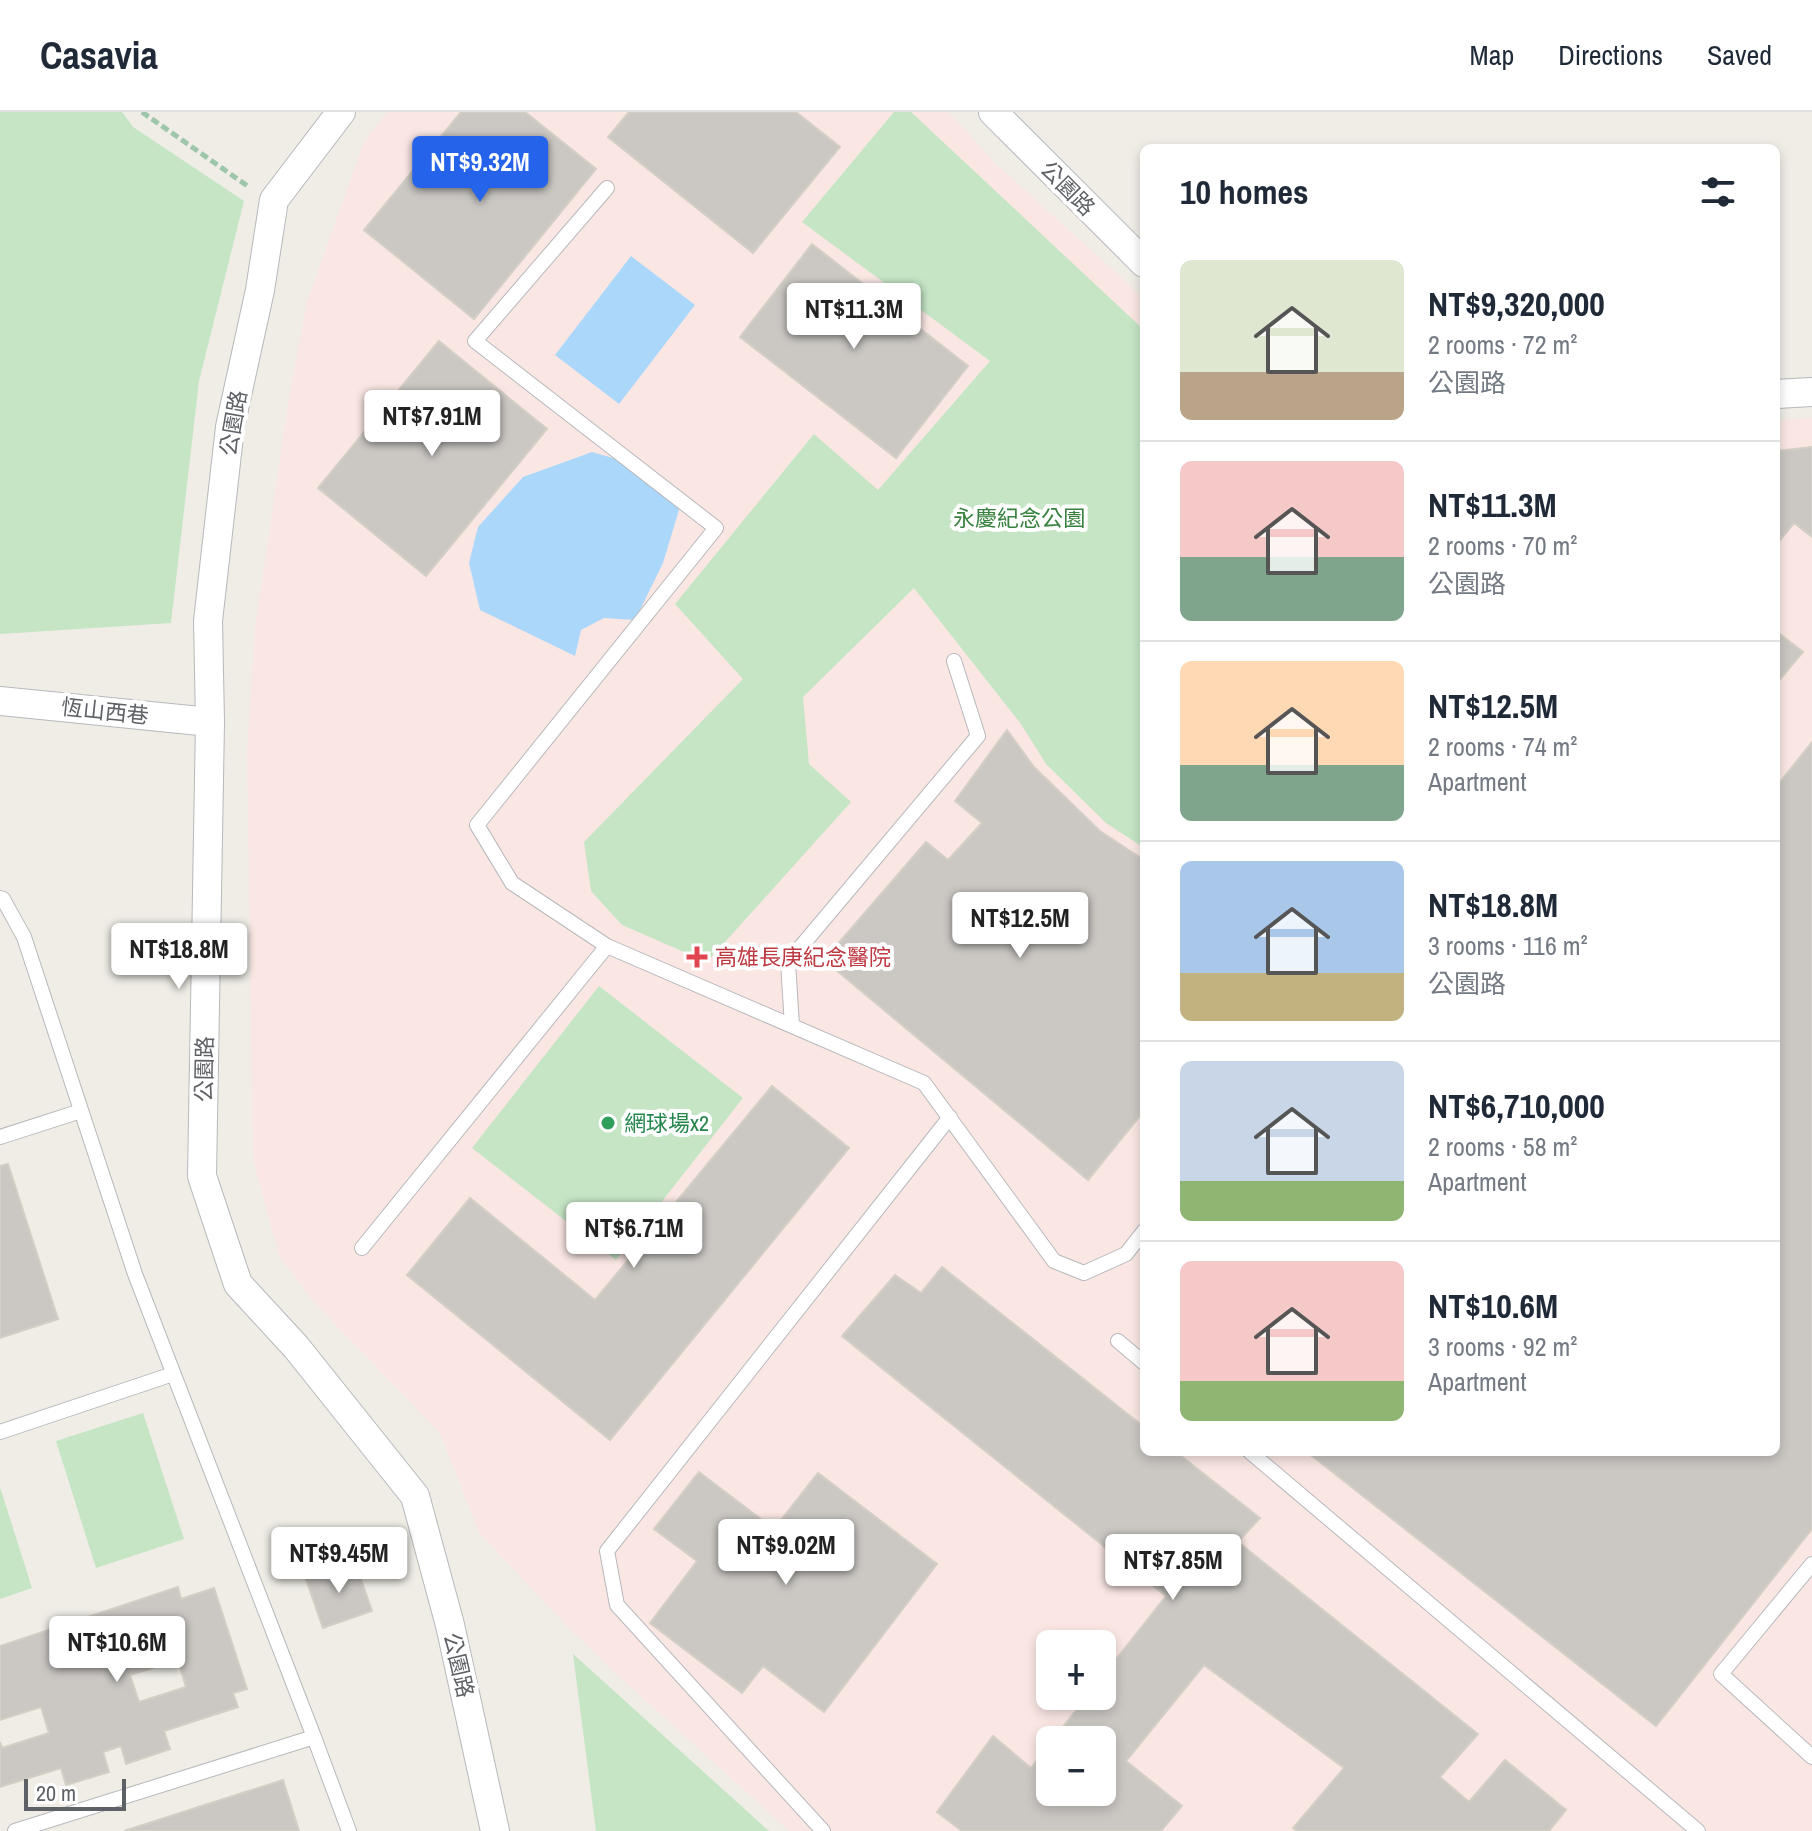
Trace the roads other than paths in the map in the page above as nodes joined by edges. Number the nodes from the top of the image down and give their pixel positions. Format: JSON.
{"nodes":[{"id":1,"x":341,"y":112,"type":"edge"},
{"id":2,"x":993,"y":112,"type":"edge"},
{"id":3,"x":607,"y":188,"type":"dead end"},
{"id":4,"x":1140,"y":259,"type":"edge"},
{"id":5,"x":1812,"y":392,"type":"edge"},
{"id":6,"x":1780,"y":394,"type":"edge"},
{"id":7,"x":954,"y":661,"type":"dead end"},
{"id":8,"x":0,"y":701,"type":"edge"},
{"id":9,"x":210,"y":722,"type":"junction"},
{"id":10,"x":0,"y":898,"type":"edge"},
{"id":11,"x":607,"y":946,"type":"junction"},
{"id":12,"x":792,"y":1026,"type":"junction"},
{"id":13,"x":81,"y":1111,"type":"junction"},
{"id":14,"x":950,"y":1117,"type":"junction"},
{"id":15,"x":0,"y":1137,"type":"edge"},
{"id":16,"x":1140,"y":1236,"type":"edge"},
{"id":17,"x":362,"y":1248,"type":"dead end"},
{"id":18,"x":1118,"y":1341,"type":"dead end"},
{"id":19,"x":1140,"y":1360,"type":"edge"},
{"id":20,"x":173,"y":1374,"type":"junction"},
{"id":21,"x":0,"y":1432,"type":"edge"},
{"id":22,"x":1255,"y":1456,"type":"edge"},
{"id":23,"x":1812,"y":1564,"type":"edge"},
{"id":24,"x":314,"y":1737,"type":"junction"},
{"id":25,"x":1812,"y":1757,"type":"edge"},
{"id":26,"x":15,"y":1831,"type":"edge"},
{"id":27,"x":349,"y":1831,"type":"edge"},
{"id":28,"x":495,"y":1831,"type":"edge"},
{"id":29,"x":823,"y":1831,"type":"edge"},
{"id":30,"x":1698,"y":1831,"type":"edge"}],
"edges":[{"from":1,"to":9,"type":"street","name":"公園路"},
{"from":2,"to":4,"type":"street","name":"公園路"},
{"from":3,"to":11,"type":"lane"},
{"from":5,"to":6,"type":"street"},
{"from":7,"to":12,"type":"lane"},
{"from":8,"to":9,"type":"street","name":"恆山西巷"},
{"from":9,"to":28,"type":"street","name":"公園路"},
{"from":10,"to":13,"type":"lane"},
{"from":11,"to":12,"type":"lane"},
{"from":11,"to":17,"type":"lane"},
{"from":12,"to":14,"type":"lane"},
{"from":13,"to":15,"type":"lane"},
{"from":13,"to":20,"type":"lane"},
{"from":14,"to":16,"type":"lane"},
{"from":14,"to":29,"type":"lane"},
{"from":18,"to":19,"type":"lane"},
{"from":20,"to":21,"type":"lane"},
{"from":20,"to":24,"type":"lane"},
{"from":22,"to":30,"type":"lane"},
{"from":23,"to":25,"type":"lane"},
{"from":24,"to":26,"type":"lane"},
{"from":24,"to":27,"type":"lane"}]}
